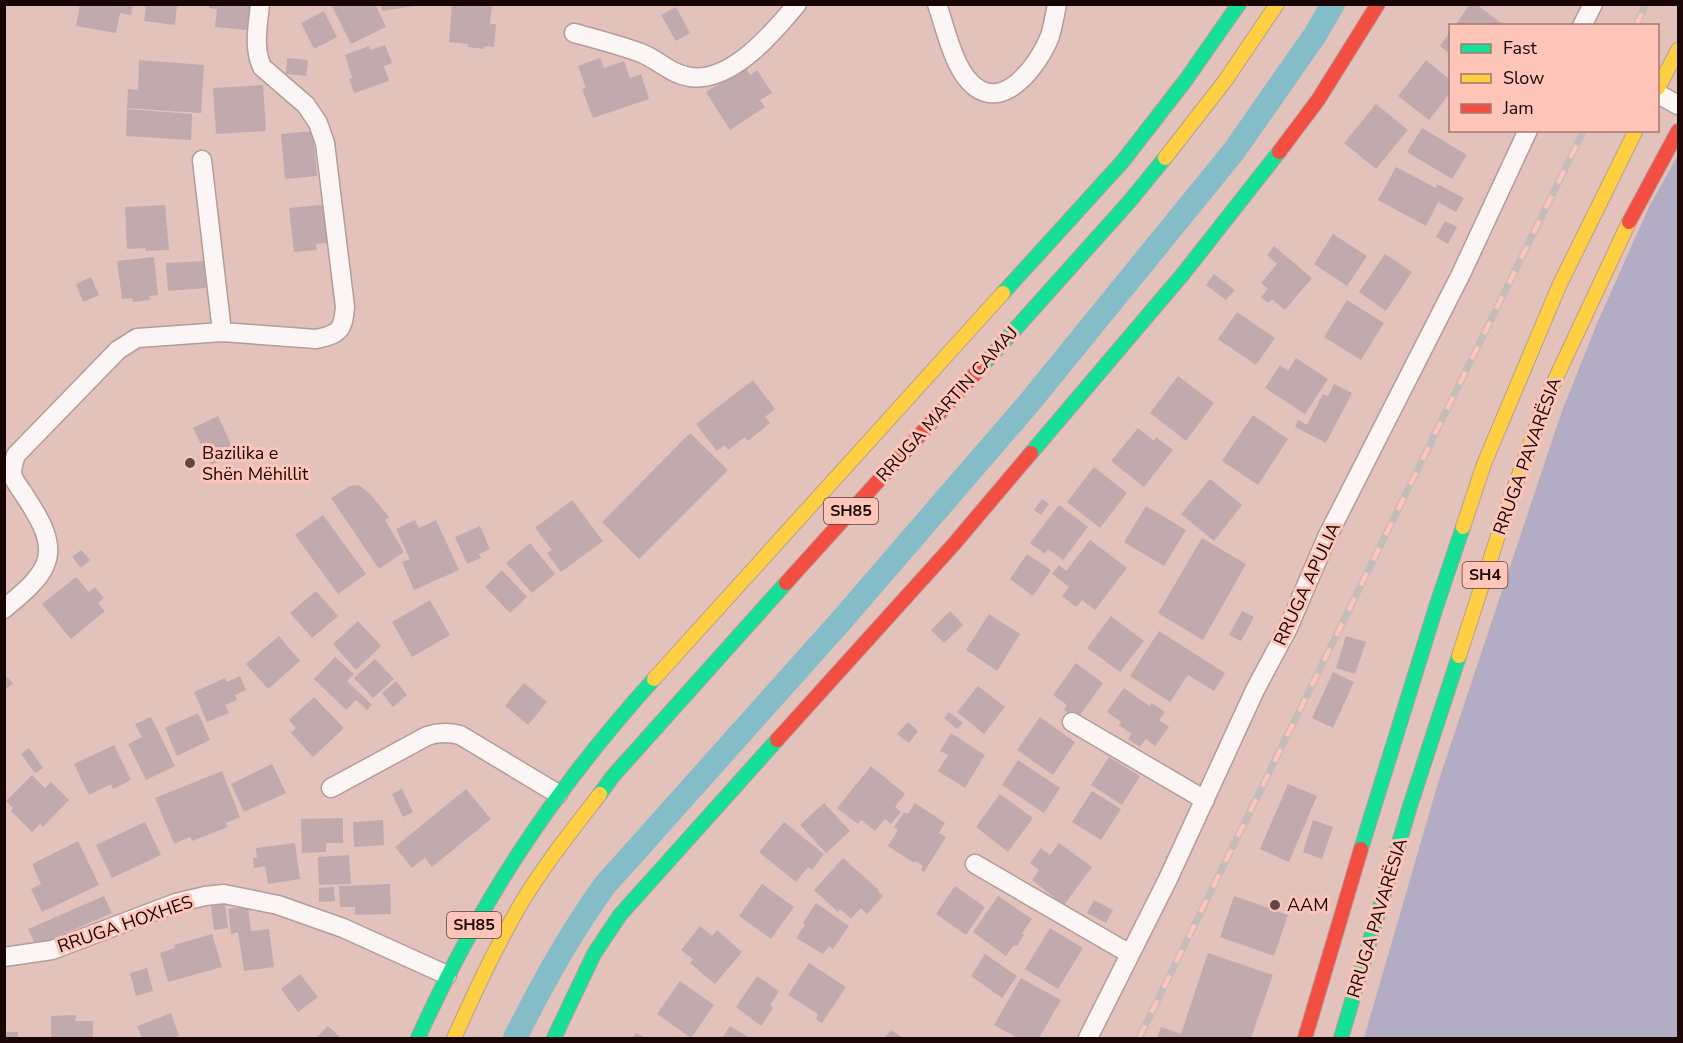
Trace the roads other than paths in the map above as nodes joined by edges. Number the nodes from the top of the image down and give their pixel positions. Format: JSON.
{"nodes":[{"id":1,"x":260,"y":4,"type":"edge"},
{"id":2,"x":797,"y":4,"type":"edge"},
{"id":3,"x":937,"y":4,"type":"edge"},
{"id":4,"x":1057,"y":4,"type":"edge"},
{"id":5,"x":1277,"y":4,"type":"edge"},
{"id":6,"x":1378,"y":4,"type":"edge"},
{"id":7,"x":1593,"y":4,"type":"edge"},
{"id":8,"x":1235,"y":6,"type":"edge"},
{"id":9,"x":1583,"y":24,"type":"edge"},
{"id":10,"x":574,"y":33,"type":"dead end"},
{"id":11,"x":1678,"y":50,"type":"edge"},
{"id":12,"x":1659,"y":86,"type":"edge"},
{"id":13,"x":1659,"y":95,"type":"edge"},
{"id":14,"x":1678,"y":105,"type":"edge"},
{"id":15,"x":1678,"y":130,"type":"edge"},
{"id":16,"x":1527,"y":132,"type":"edge"},
{"id":17,"x":1635,"y":132,"type":"edge"},
{"id":18,"x":202,"y":160,"type":"dead end"},
{"id":19,"x":222,"y":332,"type":"junction"},
{"id":20,"x":8,"y":474,"type":"edge"},
{"id":21,"x":4,"y":609,"type":"edge"},
{"id":22,"x":1072,"y":722,"type":"dead end"},
{"id":23,"x":331,"y":788,"type":"dead end"},
{"id":24,"x":558,"y":794,"type":"junction"},
{"id":25,"x":1205,"y":800,"type":"junction"},
{"id":26,"x":975,"y":864,"type":"dead end"},
{"id":27,"x":1130,"y":954,"type":"junction"},
{"id":28,"x":4,"y":957,"type":"edge"},
{"id":29,"x":447,"y":975,"type":"junction"},
{"id":30,"x":418,"y":1038,"type":"edge"},
{"id":31,"x":454,"y":1038,"type":"edge"},
{"id":32,"x":554,"y":1038,"type":"edge"},
{"id":33,"x":1088,"y":1038,"type":"edge"},
{"id":34,"x":1305,"y":1038,"type":"edge"},
{"id":35,"x":1341,"y":1038,"type":"edge"}],
"edges":[{"from":1,"to":19,"type":"street"},
{"from":2,"to":10,"type":"street"},
{"from":3,"to":4,"type":"street"},
{"from":5,"to":31,"type":"main road","name":"RRUGA MARTIN CAMAJ","number":"SH85"},
{"from":6,"to":32,"type":"main road"},
{"from":7,"to":9,"type":"street"},
{"from":8,"to":24,"type":"main road","name":"RRUGA MARTIN CAMAJ","number":"SH85"},
{"from":11,"to":12,"type":"main road"},
{"from":13,"to":14,"type":"street"},
{"from":15,"to":35,"type":"main road","name":"RRUGA PAVARËSIA","number":"SH4"},
{"from":16,"to":25,"type":"street","name":"RRUGA APULIA"},
{"from":17,"to":34,"type":"main road","name":"RRUGA PAVARËSIA","number":"SH4"},
{"from":18,"to":19,"type":"street"},
{"from":19,"to":20,"type":"street"},
{"from":20,"to":21,"type":"street"},
{"from":22,"to":25,"type":"street"},
{"from":23,"to":24,"type":"street"},
{"from":24,"to":29,"type":"main road","name":"RRUGA MARTIN CAMAJ","number":"SH85"},
{"from":25,"to":27,"type":"street","name":"RRUGA APULIA"},
{"from":26,"to":27,"type":"street"},
{"from":27,"to":33,"type":"street","name":"RRUGA APULIA"},
{"from":28,"to":29,"type":"street","name":"RRUGA HOXHES"},
{"from":29,"to":30,"type":"main road","name":"RRUGA MARTIN CAMAJ","number":"SH85"}]}
